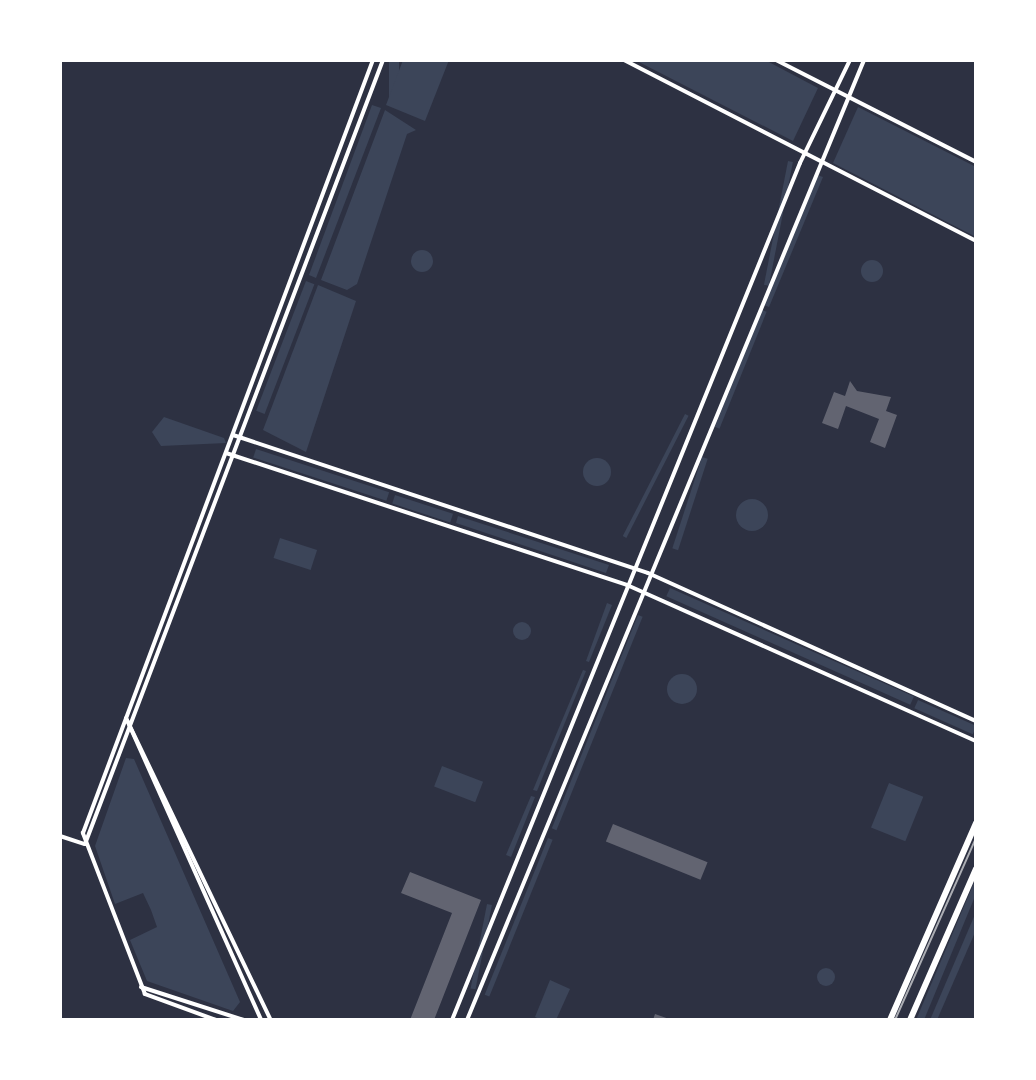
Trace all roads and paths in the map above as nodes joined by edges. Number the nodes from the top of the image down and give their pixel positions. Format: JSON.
{"nodes":[{"id":1,"x":373,"y":60,"type":"edge"},
{"id":2,"x":383,"y":60,"type":"edge"},
{"id":3,"x":624,"y":60,"type":"edge"},
{"id":4,"x":776,"y":60,"type":"edge"},
{"id":5,"x":850,"y":60,"type":"edge"},
{"id":6,"x":864,"y":60,"type":"edge"},
{"id":7,"x":834,"y":90,"type":"junction"},
{"id":8,"x":846,"y":96,"type":"junction"},
{"id":9,"x":805,"y":153,"type":"junction"},
{"id":10,"x":817,"y":159,"type":"junction"},
{"id":11,"x":976,"y":162,"type":"edge"},
{"id":12,"x":976,"y":241,"type":"edge"},
{"id":13,"x":233,"y":435,"type":"junction"},
{"id":14,"x":242,"y":438,"type":"junction"},
{"id":15,"x":226,"y":453,"type":"junction"},
{"id":16,"x":235,"y":456,"type":"junction"},
{"id":17,"x":634,"y":568,"type":"junction"},
{"id":18,"x":648,"y":573,"type":"junction"},
{"id":19,"x":627,"y":585,"type":"junction"},
{"id":20,"x":641,"y":591,"type":"junction"},
{"id":21,"x":126,"y":718,"type":"junction"},
{"id":22,"x":976,"y":721,"type":"edge"},
{"id":23,"x":134,"y":725,"type":"junction"},
{"id":24,"x":130,"y":736,"type":"junction"},
{"id":25,"x":976,"y":741,"type":"edge"},
{"id":26,"x":976,"y":823,"type":"edge"},
{"id":27,"x":60,"y":836,"type":"edge"},
{"id":28,"x":85,"y":844,"type":"junction"},
{"id":29,"x":976,"y":869,"type":"edge"},
{"id":30,"x":141,"y":987,"type":"junction"},
{"id":31,"x":216,"y":1020,"type":"edge"},
{"id":32,"x":244,"y":1020,"type":"edge"},
{"id":33,"x":261,"y":1020,"type":"edge"},
{"id":34,"x":271,"y":1020,"type":"edge"},
{"id":35,"x":452,"y":1020,"type":"edge"},
{"id":36,"x":467,"y":1020,"type":"edge"},
{"id":37,"x":890,"y":1020,"type":"edge"},
{"id":38,"x":910,"y":1020,"type":"edge"}],
"edges":[{"from":1,"to":13,"type":"street"},
{"from":2,"to":14,"type":"street"},
{"from":3,"to":9,"type":"street"},
{"from":4,"to":7,"type":"street"},
{"from":5,"to":7,"type":"street"},
{"from":6,"to":8,"type":"street"},
{"from":7,"to":8,"type":"street"},
{"from":7,"to":9,"type":"street"},
{"from":8,"to":10,"type":"street"},
{"from":8,"to":11,"type":"street"},
{"from":9,"to":10,"type":"street"},
{"from":9,"to":17,"type":"street"},
{"from":10,"to":12,"type":"street"},
{"from":10,"to":18,"type":"street"},
{"from":13,"to":14,"type":"street"},
{"from":13,"to":15,"type":"street"},
{"from":14,"to":16,"type":"street"},
{"from":14,"to":17,"type":"street"},
{"from":15,"to":16,"type":"street"},
{"from":15,"to":21,"type":"street"},
{"from":16,"to":19,"type":"street"},
{"from":16,"to":23,"type":"street"},
{"from":17,"to":18,"type":"street"},
{"from":17,"to":19,"type":"street"},
{"from":18,"to":20,"type":"street"},
{"from":18,"to":22,"type":"street"},
{"from":19,"to":20,"type":"street"},
{"from":19,"to":35,"type":"street"},
{"from":20,"to":25,"type":"street"},
{"from":20,"to":36,"type":"street"},
{"from":21,"to":23,"type":"street"},
{"from":21,"to":24,"type":"street"},
{"from":21,"to":28,"type":"street"},
{"from":23,"to":24,"type":"street"},
{"from":23,"to":34,"type":"street"},
{"from":24,"to":28,"type":"street"},
{"from":24,"to":33,"type":"street"},
{"from":26,"to":37,"type":"main road"},
{"from":27,"to":28,"type":"street"},
{"from":28,"to":30,"type":"street"},
{"from":29,"to":38,"type":"main road"},
{"from":30,"to":31,"type":"street"},
{"from":30,"to":32,"type":"street"}]}
